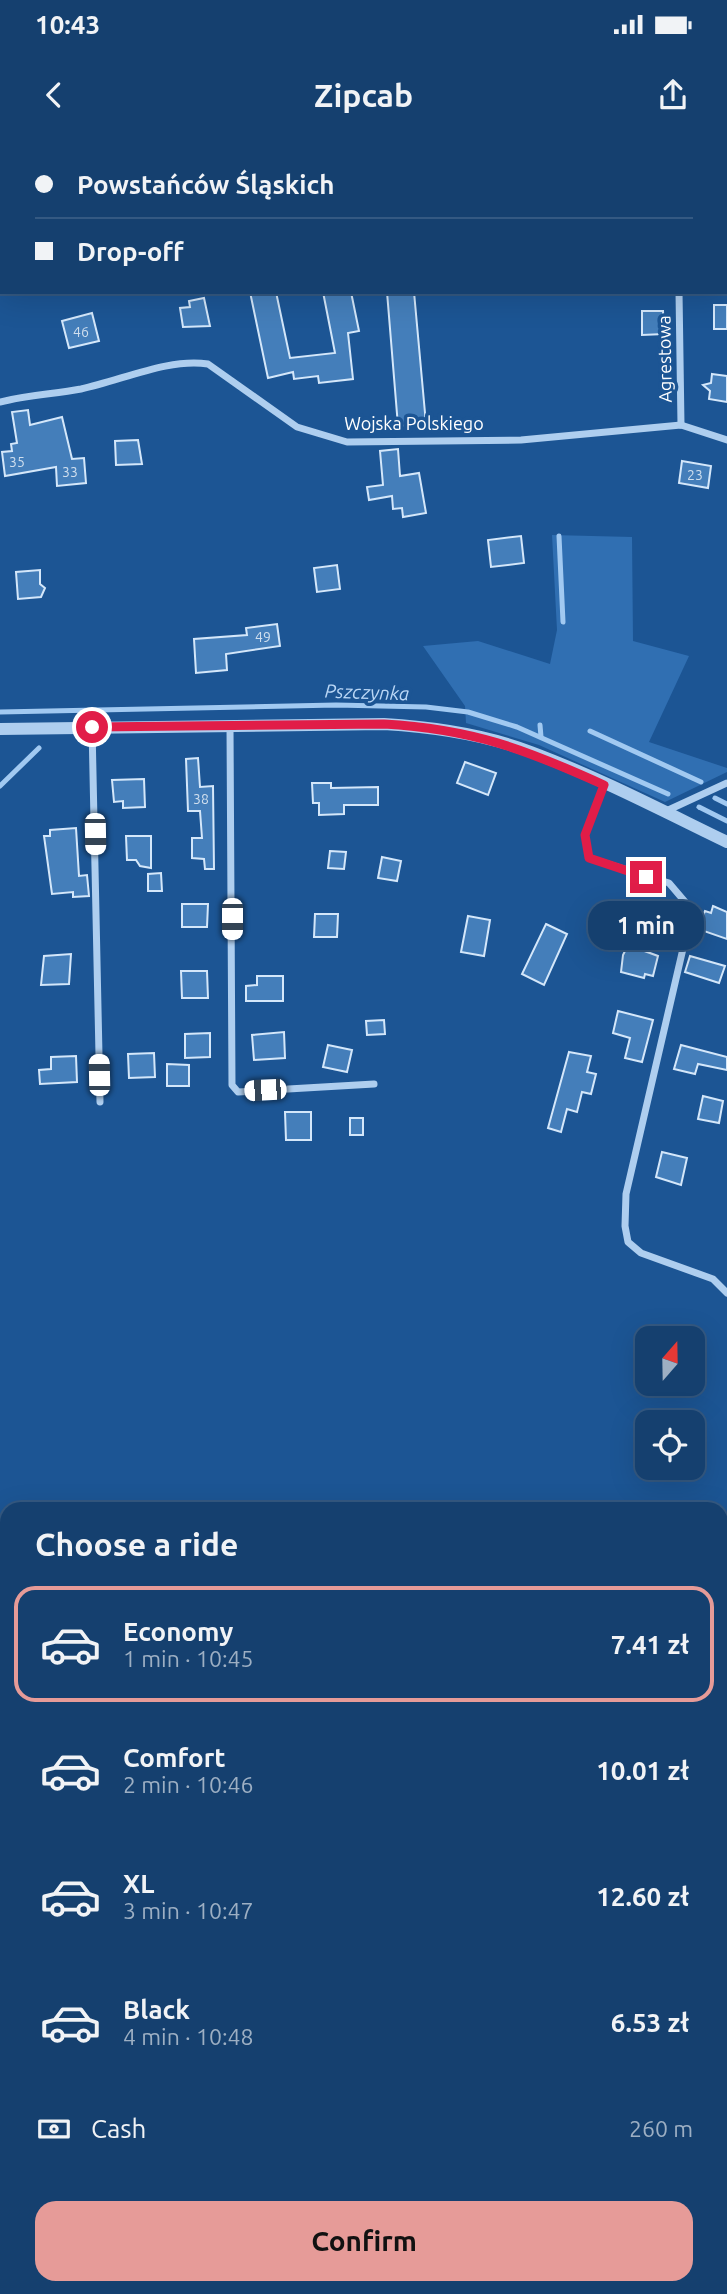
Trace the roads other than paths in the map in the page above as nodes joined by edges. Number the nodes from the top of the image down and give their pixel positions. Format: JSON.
{"nodes":[{"id":1,"x":679,"y":294,"type":"edge"},
{"id":2,"x":0,"y":401,"type":"edge"},
{"id":3,"x":681,"y":425,"type":"junction"},
{"id":4,"x":727,"y":440,"type":"edge"},
{"id":5,"x":230,"y":726,"type":"junction"},
{"id":6,"x":92,"y":727,"type":"junction"},
{"id":7,"x":0,"y":729,"type":"edge"},
{"id":8,"x":727,"y":783,"type":"edge"},
{"id":9,"x":604,"y":785,"type":"junction"},
{"id":10,"x":664,"y":812,"type":"junction"},
{"id":11,"x":727,"y":842,"type":"edge"},
{"id":12,"x":374,"y":1084,"type":"dead end"},
{"id":13,"x":100,"y":1102,"type":"dead end"},
{"id":14,"x":727,"y":1293,"type":"edge"}],
"edges":[{"from":1,"to":3,"type":"street","name":"Agrestowa"},
{"from":2,"to":3,"type":"street","name":"Wojska Polskiego"},
{"from":3,"to":4,"type":"street","name":"Wojska Polskiego"},
{"from":5,"to":6,"type":"street"},
{"from":5,"to":9,"type":"street"},
{"from":5,"to":12,"type":"street"},
{"from":6,"to":7,"type":"street"},
{"from":6,"to":13,"type":"street"},
{"from":8,"to":10,"type":"street"},
{"from":9,"to":10,"type":"street"},
{"from":9,"to":14,"type":"street"},
{"from":10,"to":11,"type":"street"}]}
